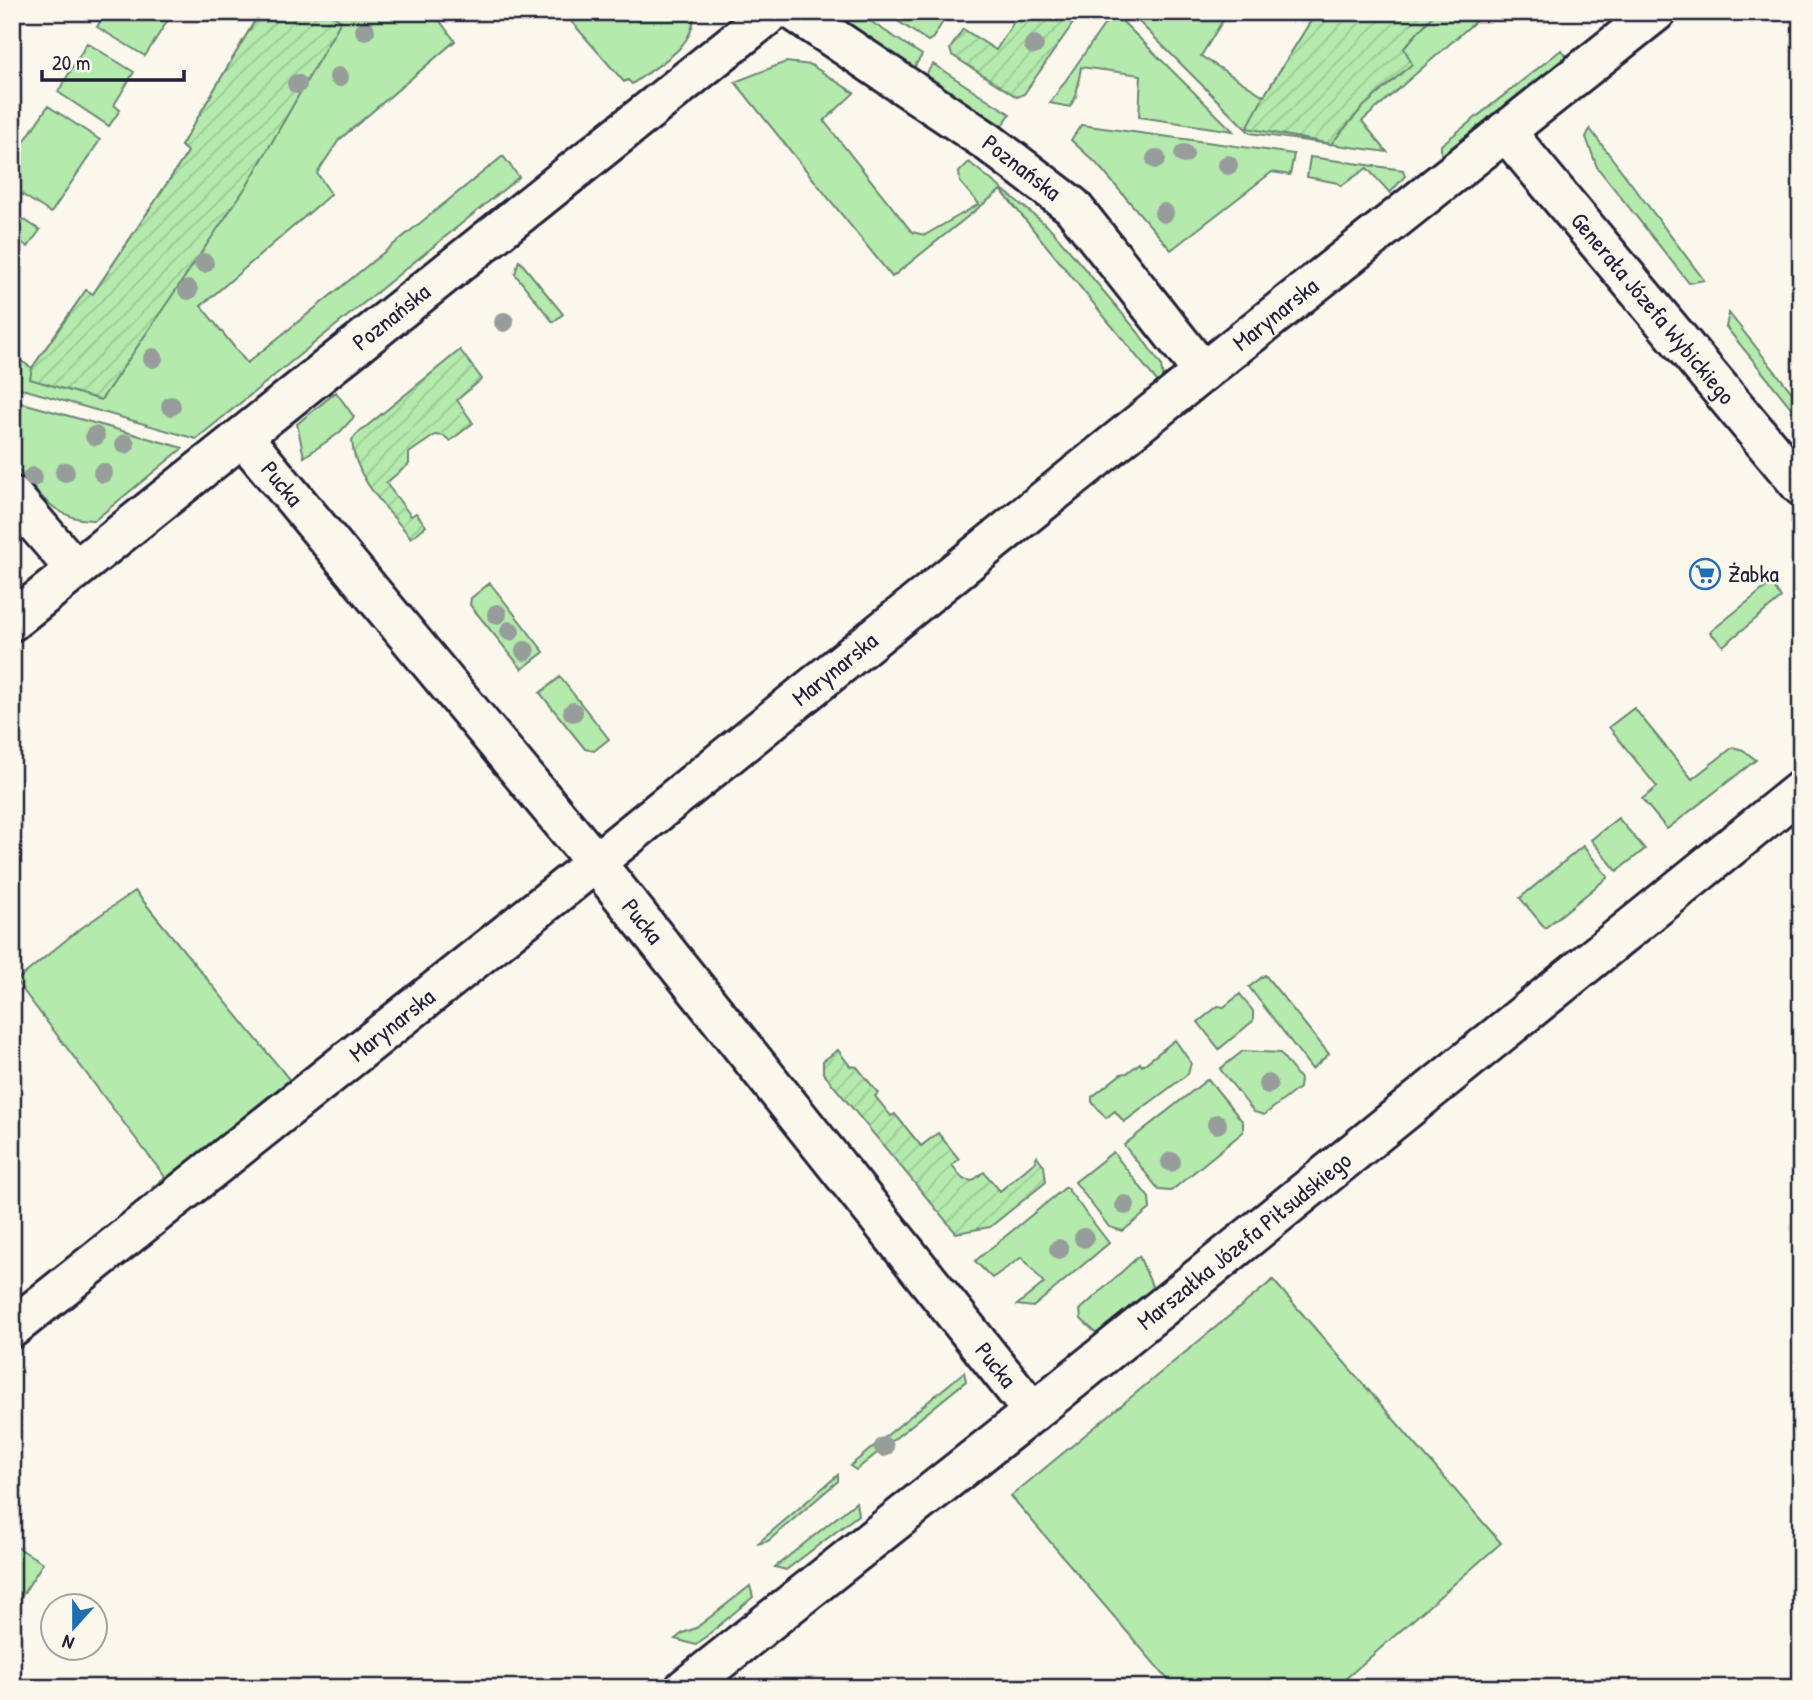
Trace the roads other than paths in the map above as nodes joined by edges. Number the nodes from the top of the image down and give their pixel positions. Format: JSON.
{"nodes":[{"id":1,"x":772,"y":12,"type":"edge"},
{"id":2,"x":795,"y":12,"type":"edge"},
{"id":3,"x":1656,"y":12,"type":"edge"},
{"id":4,"x":1505,"y":131,"type":"junction"},
{"id":5,"x":1203,"y":372,"type":"junction"},
{"id":6,"x":243,"y":437,"type":"junction"},
{"id":7,"x":1801,"y":486,"type":"edge"},
{"id":8,"x":12,"y":496,"type":"edge"},
{"id":9,"x":75,"y":569,"type":"junction"},
{"id":10,"x":12,"y":621,"type":"edge"},
{"id":11,"x":1801,"y":790,"type":"edge"},
{"id":12,"x":596,"y":863,"type":"junction"},
{"id":13,"x":12,"y":1328,"type":"edge"},
{"id":14,"x":1034,"y":1412,"type":"junction"},
{"id":15,"x":685,"y":1688,"type":"edge"}],
"edges":[{"from":1,"to":6,"type":"street","name":"Poznańska"},
{"from":2,"to":5,"type":"street","name":"Poznańska"},
{"from":3,"to":4,"type":"street","name":"Marynarska"},
{"from":4,"to":5,"type":"street","name":"Marynarska"},
{"from":4,"to":7,"type":"street","name":"Generała Józefa Wybickiego"},
{"from":5,"to":12,"type":"street","name":"Marynarska"},
{"from":6,"to":9,"type":"street","name":"Poznańska"},
{"from":6,"to":12,"type":"street","name":"Pucka"},
{"from":8,"to":9,"type":"street"},
{"from":9,"to":10,"type":"street","name":"Poznańska"},
{"from":11,"to":14,"type":"street","name":"Marszałka Józefa Piłsudskiego"},
{"from":12,"to":13,"type":"street","name":"Marynarska"},
{"from":12,"to":14,"type":"street","name":"Pucka"},
{"from":14,"to":15,"type":"street","name":"Marszałka Józefa Piłsudskiego"}]}
